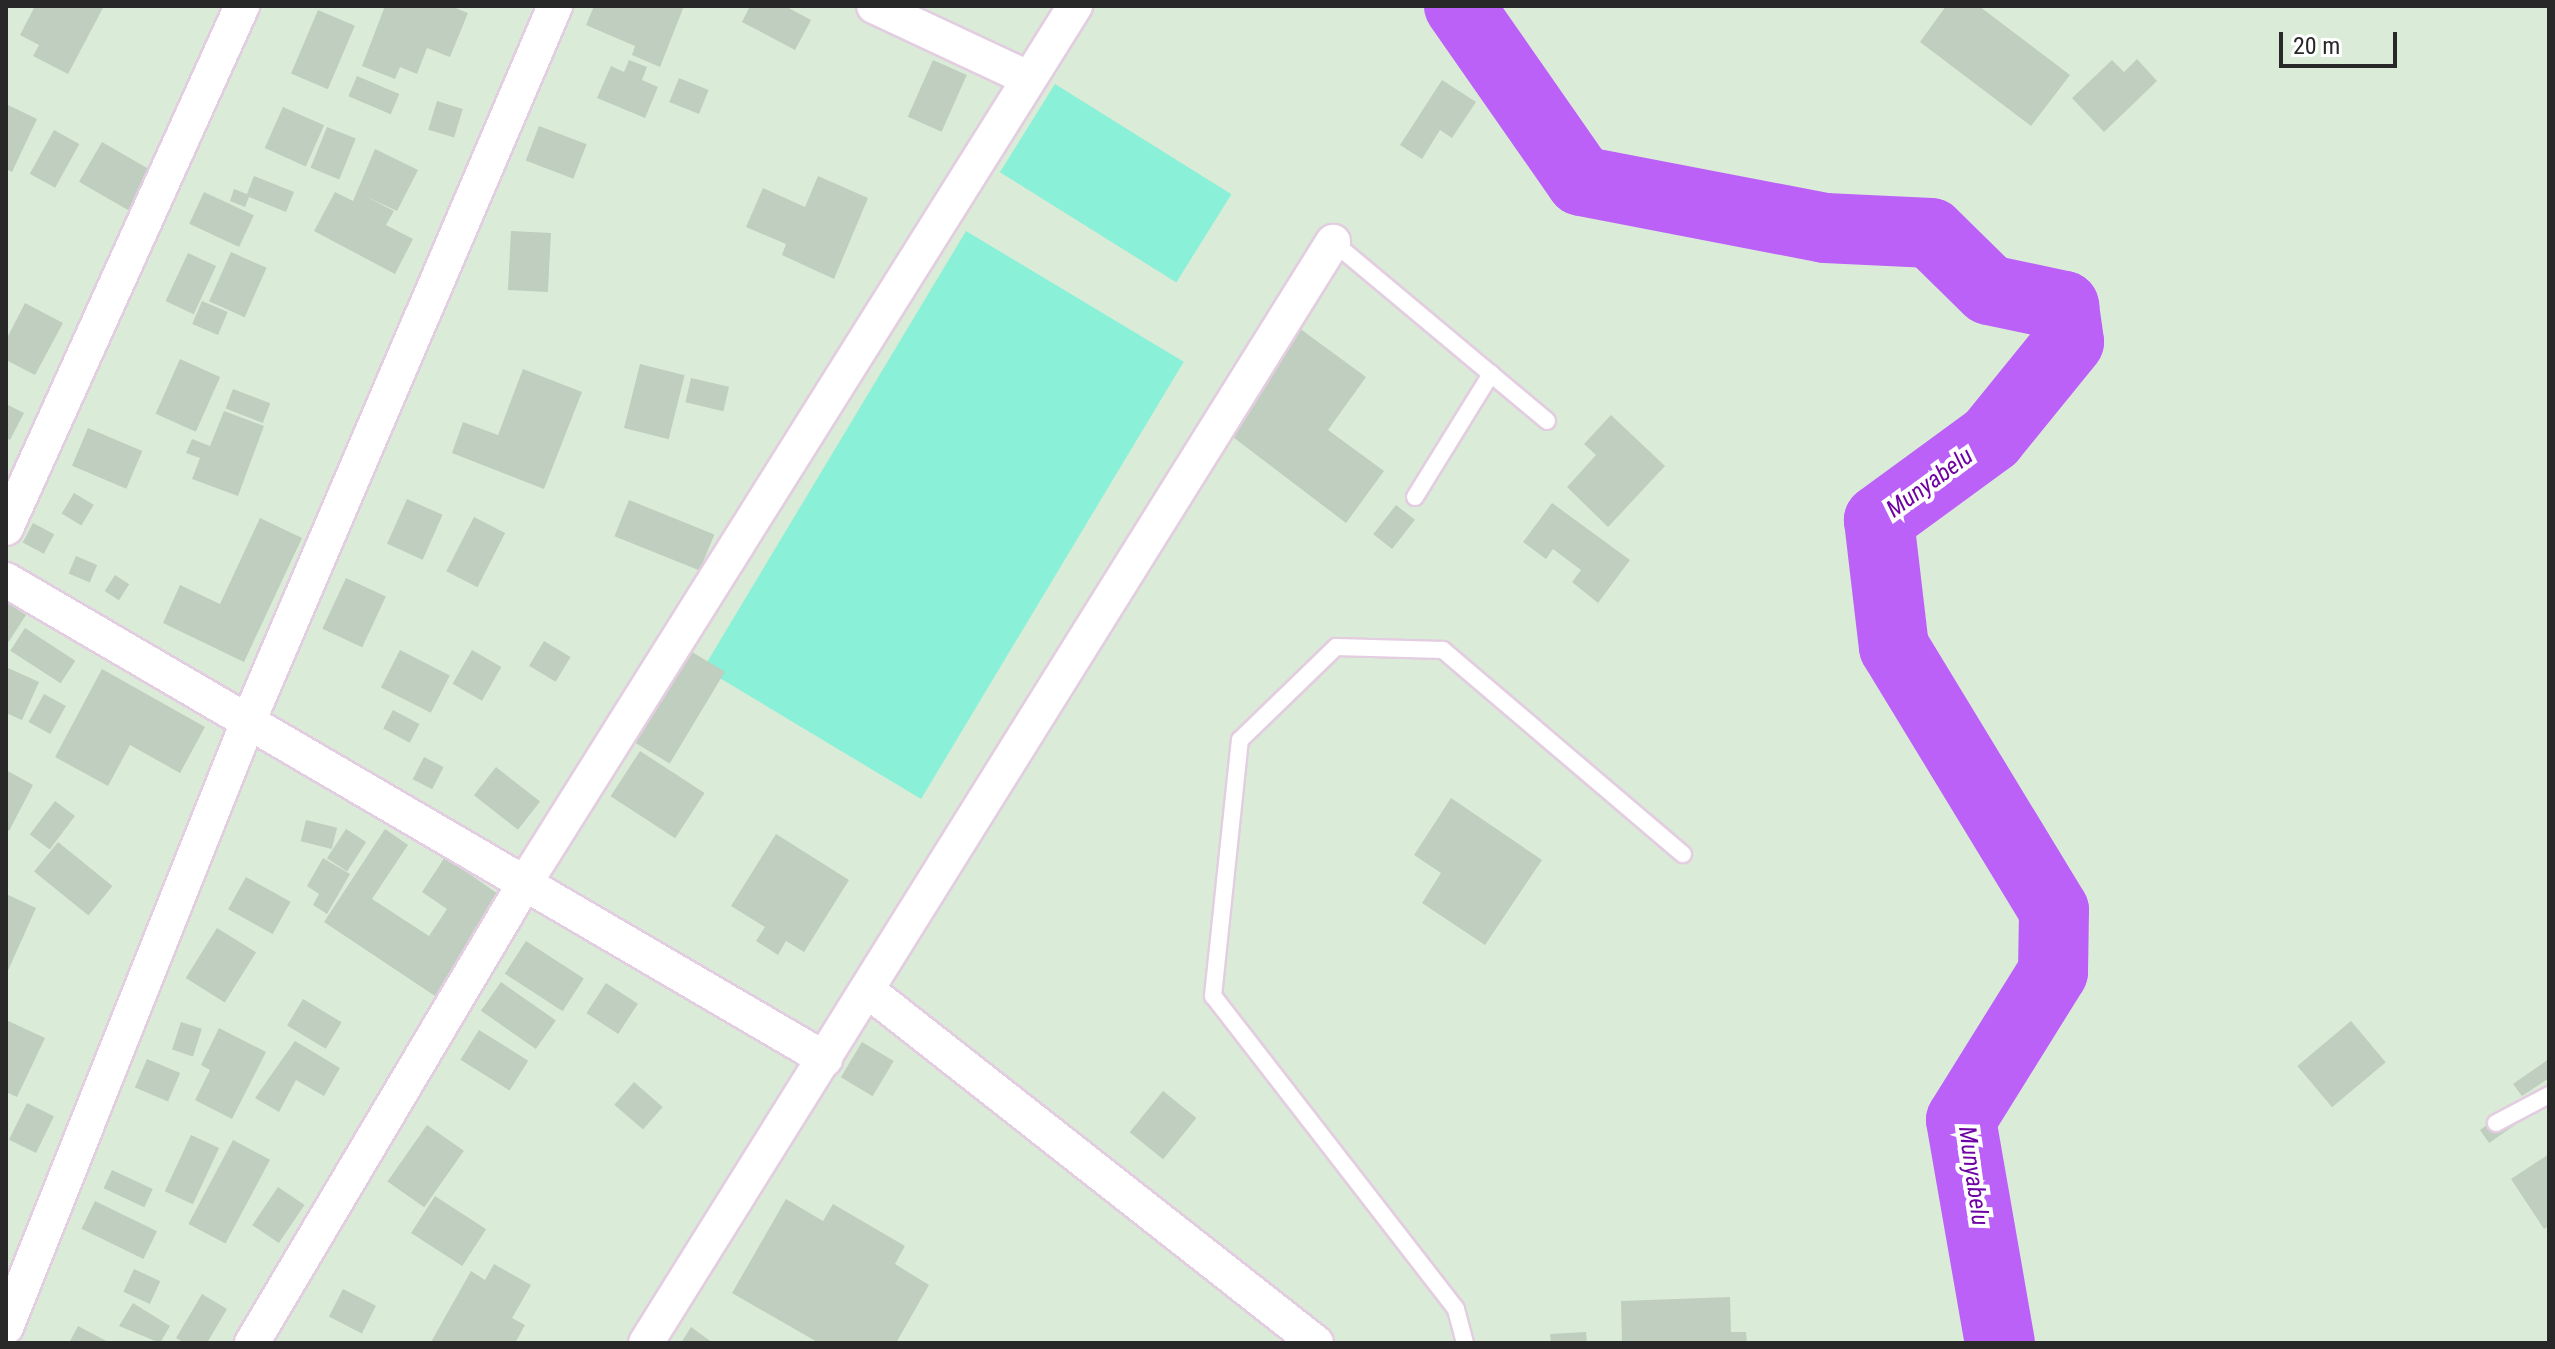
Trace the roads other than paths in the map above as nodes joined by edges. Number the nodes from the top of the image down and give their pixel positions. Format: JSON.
{"nodes":[{"id":1,"x":242,"y":6,"type":"edge"},
{"id":2,"x":555,"y":6,"type":"edge"},
{"id":3,"x":874,"y":6,"type":"edge"},
{"id":4,"x":1075,"y":6,"type":"edge"},
{"id":5,"x":1028,"y":78,"type":"junction"},
{"id":6,"x":1333,"y":242,"type":"joint"},
{"id":7,"x":1491,"y":374,"type":"junction"},
{"id":8,"x":1547,"y":421,"type":"dead end"},
{"id":9,"x":1415,"y":497,"type":"dead end"},
{"id":10,"x":6,"y":528,"type":"edge"},
{"id":11,"x":6,"y":580,"type":"edge"},
{"id":12,"x":248,"y":722,"type":"junction"},
{"id":13,"x":1683,"y":854,"type":"dead end"},
{"id":14,"x":523,"y":886,"type":"junction"},
{"id":15,"x":867,"y":990,"type":"junction"},
{"id":16,"x":825,"y":1059,"type":"junction"},
{"id":17,"x":2549,"y":1095,"type":"edge"},
{"id":18,"x":2496,"y":1123,"type":"dead end"},
{"id":19,"x":6,"y":1327,"type":"edge"},
{"id":20,"x":252,"y":1343,"type":"edge"},
{"id":21,"x":646,"y":1343,"type":"edge"},
{"id":22,"x":1316,"y":1343,"type":"edge"},
{"id":23,"x":1465,"y":1343,"type":"edge"}],
"edges":[{"from":1,"to":10,"type":"street"},
{"from":2,"to":12,"type":"street"},
{"from":3,"to":5,"type":"street"},
{"from":4,"to":5,"type":"street"},
{"from":5,"to":14,"type":"street"},
{"from":6,"to":7,"type":"lane"},
{"from":6,"to":15,"type":"street"},
{"from":7,"to":8,"type":"lane"},
{"from":7,"to":9,"type":"lane"},
{"from":11,"to":12,"type":"street"},
{"from":12,"to":14,"type":"street"},
{"from":12,"to":19,"type":"street"},
{"from":13,"to":23,"type":"lane"},
{"from":14,"to":16,"type":"street"},
{"from":14,"to":20,"type":"street"},
{"from":15,"to":16,"type":"street"},
{"from":15,"to":22,"type":"street"},
{"from":16,"to":21,"type":"street"},
{"from":17,"to":18,"type":"lane"}]}
